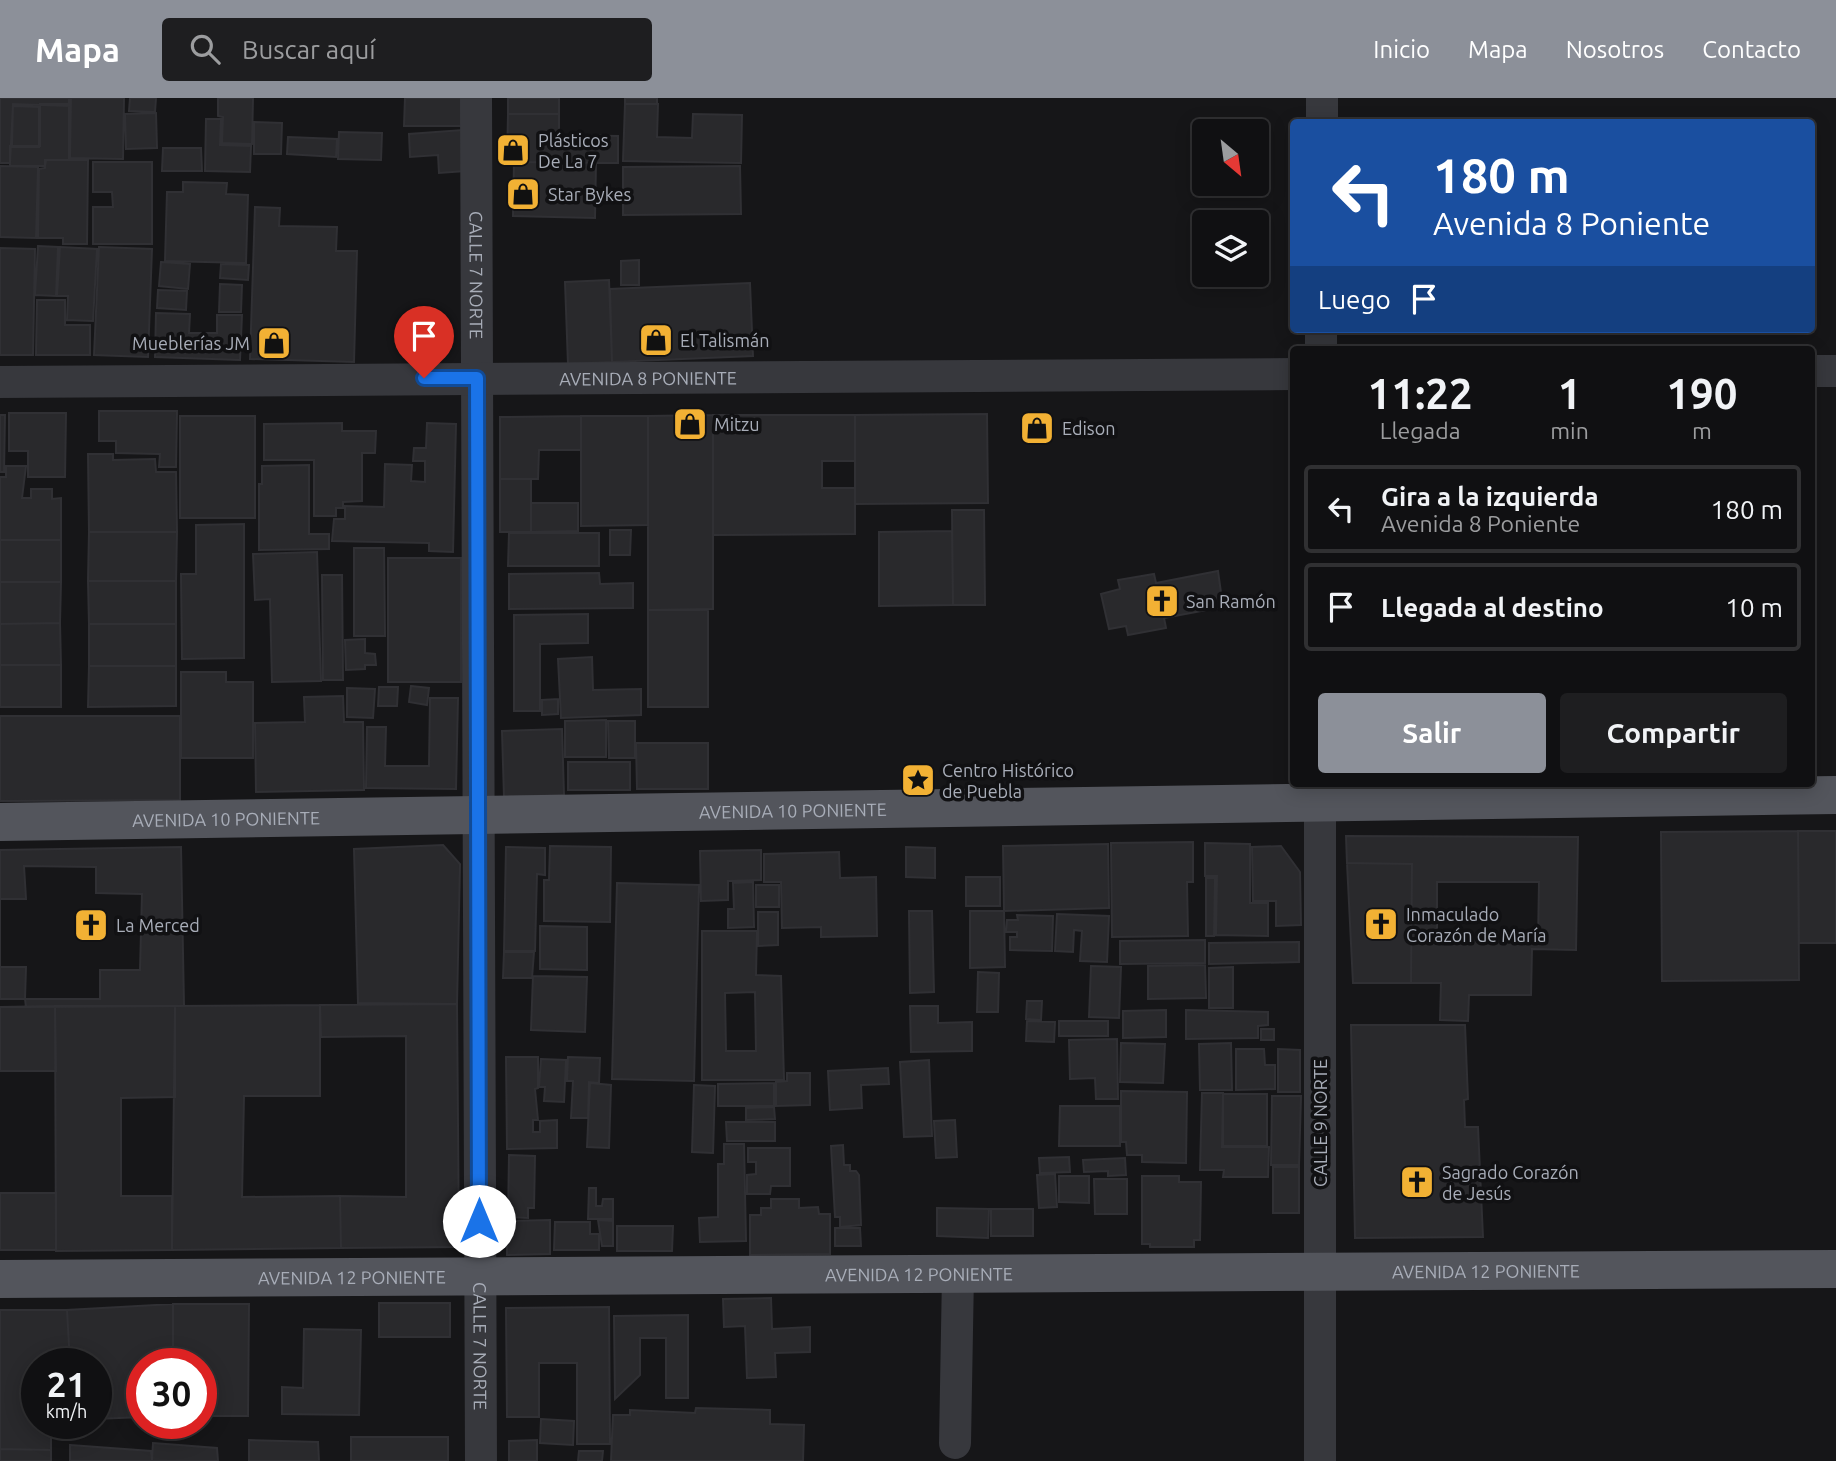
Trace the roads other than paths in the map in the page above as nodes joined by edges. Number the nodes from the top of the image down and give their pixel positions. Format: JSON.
{"nodes":[{"id":1,"x":476,"y":98,"type":"edge"},
{"id":2,"x":1322,"y":98,"type":"edge"},
{"id":3,"x":1322,"y":119,"type":"edge"},
{"id":4,"x":1836,"y":371,"type":"edge"},
{"id":5,"x":1815,"y":372,"type":"edge"},
{"id":6,"x":1290,"y":374,"type":"edge"},
{"id":7,"x":477,"y":378,"type":"junction"},
{"id":8,"x":0,"y":382,"type":"edge"},
{"id":9,"x":1320,"y":793,"type":"edge"},
{"id":10,"x":1836,"y":795,"type":"edge"},
{"id":11,"x":478,"y":814,"type":"junction"},
{"id":12,"x":0,"y":822,"type":"edge"},
{"id":13,"x":1836,"y":1269,"type":"edge"},
{"id":14,"x":1320,"y":1272,"type":"junction"},
{"id":15,"x":958,"y":1273,"type":"junction"},
{"id":16,"x":479,"y":1275,"type":"junction"},
{"id":17,"x":0,"y":1279,"type":"edge"},
{"id":18,"x":955,"y":1443,"type":"dead end"},
{"id":19,"x":481,"y":1461,"type":"edge"},
{"id":20,"x":1320,"y":1461,"type":"edge"}],
"edges":[{"from":1,"to":7,"type":"street","name":"CALLE 7 NORTE"},
{"from":2,"to":3,"type":"street"},
{"from":4,"to":5,"type":"street"},
{"from":6,"to":7,"type":"street","name":"AVENIDA 8 PONIENTE"},
{"from":7,"to":8,"type":"street","name":"AVENIDA 8 PONIENTE"},
{"from":7,"to":11,"type":"street","name":"CALLE 7 NORTE"},
{"from":9,"to":10,"type":"main road","name":"AVENIDA 10 PONIENTE"},
{"from":9,"to":11,"type":"main road","name":"AVENIDA 10 PONIENTE"},
{"from":9,"to":14,"type":"street","name":"CALLE 9 NORTE"},
{"from":11,"to":12,"type":"main road","name":"AVENIDA 10 PONIENTE"},
{"from":11,"to":16,"type":"street","name":"CALLE 7 NORTE"},
{"from":13,"to":14,"type":"main road","name":"AVENIDA 12 PONIENTE"},
{"from":14,"to":15,"type":"main road","name":"AVENIDA 12 PONIENTE"},
{"from":14,"to":20,"type":"street","name":"CALLE 9 NORTE"},
{"from":15,"to":16,"type":"main road","name":"AVENIDA 12 PONIENTE"},
{"from":15,"to":18,"type":"street"},
{"from":16,"to":17,"type":"main road","name":"AVENIDA 12 PONIENTE"},
{"from":16,"to":19,"type":"street","name":"CALLE 7 NORTE"}]}
